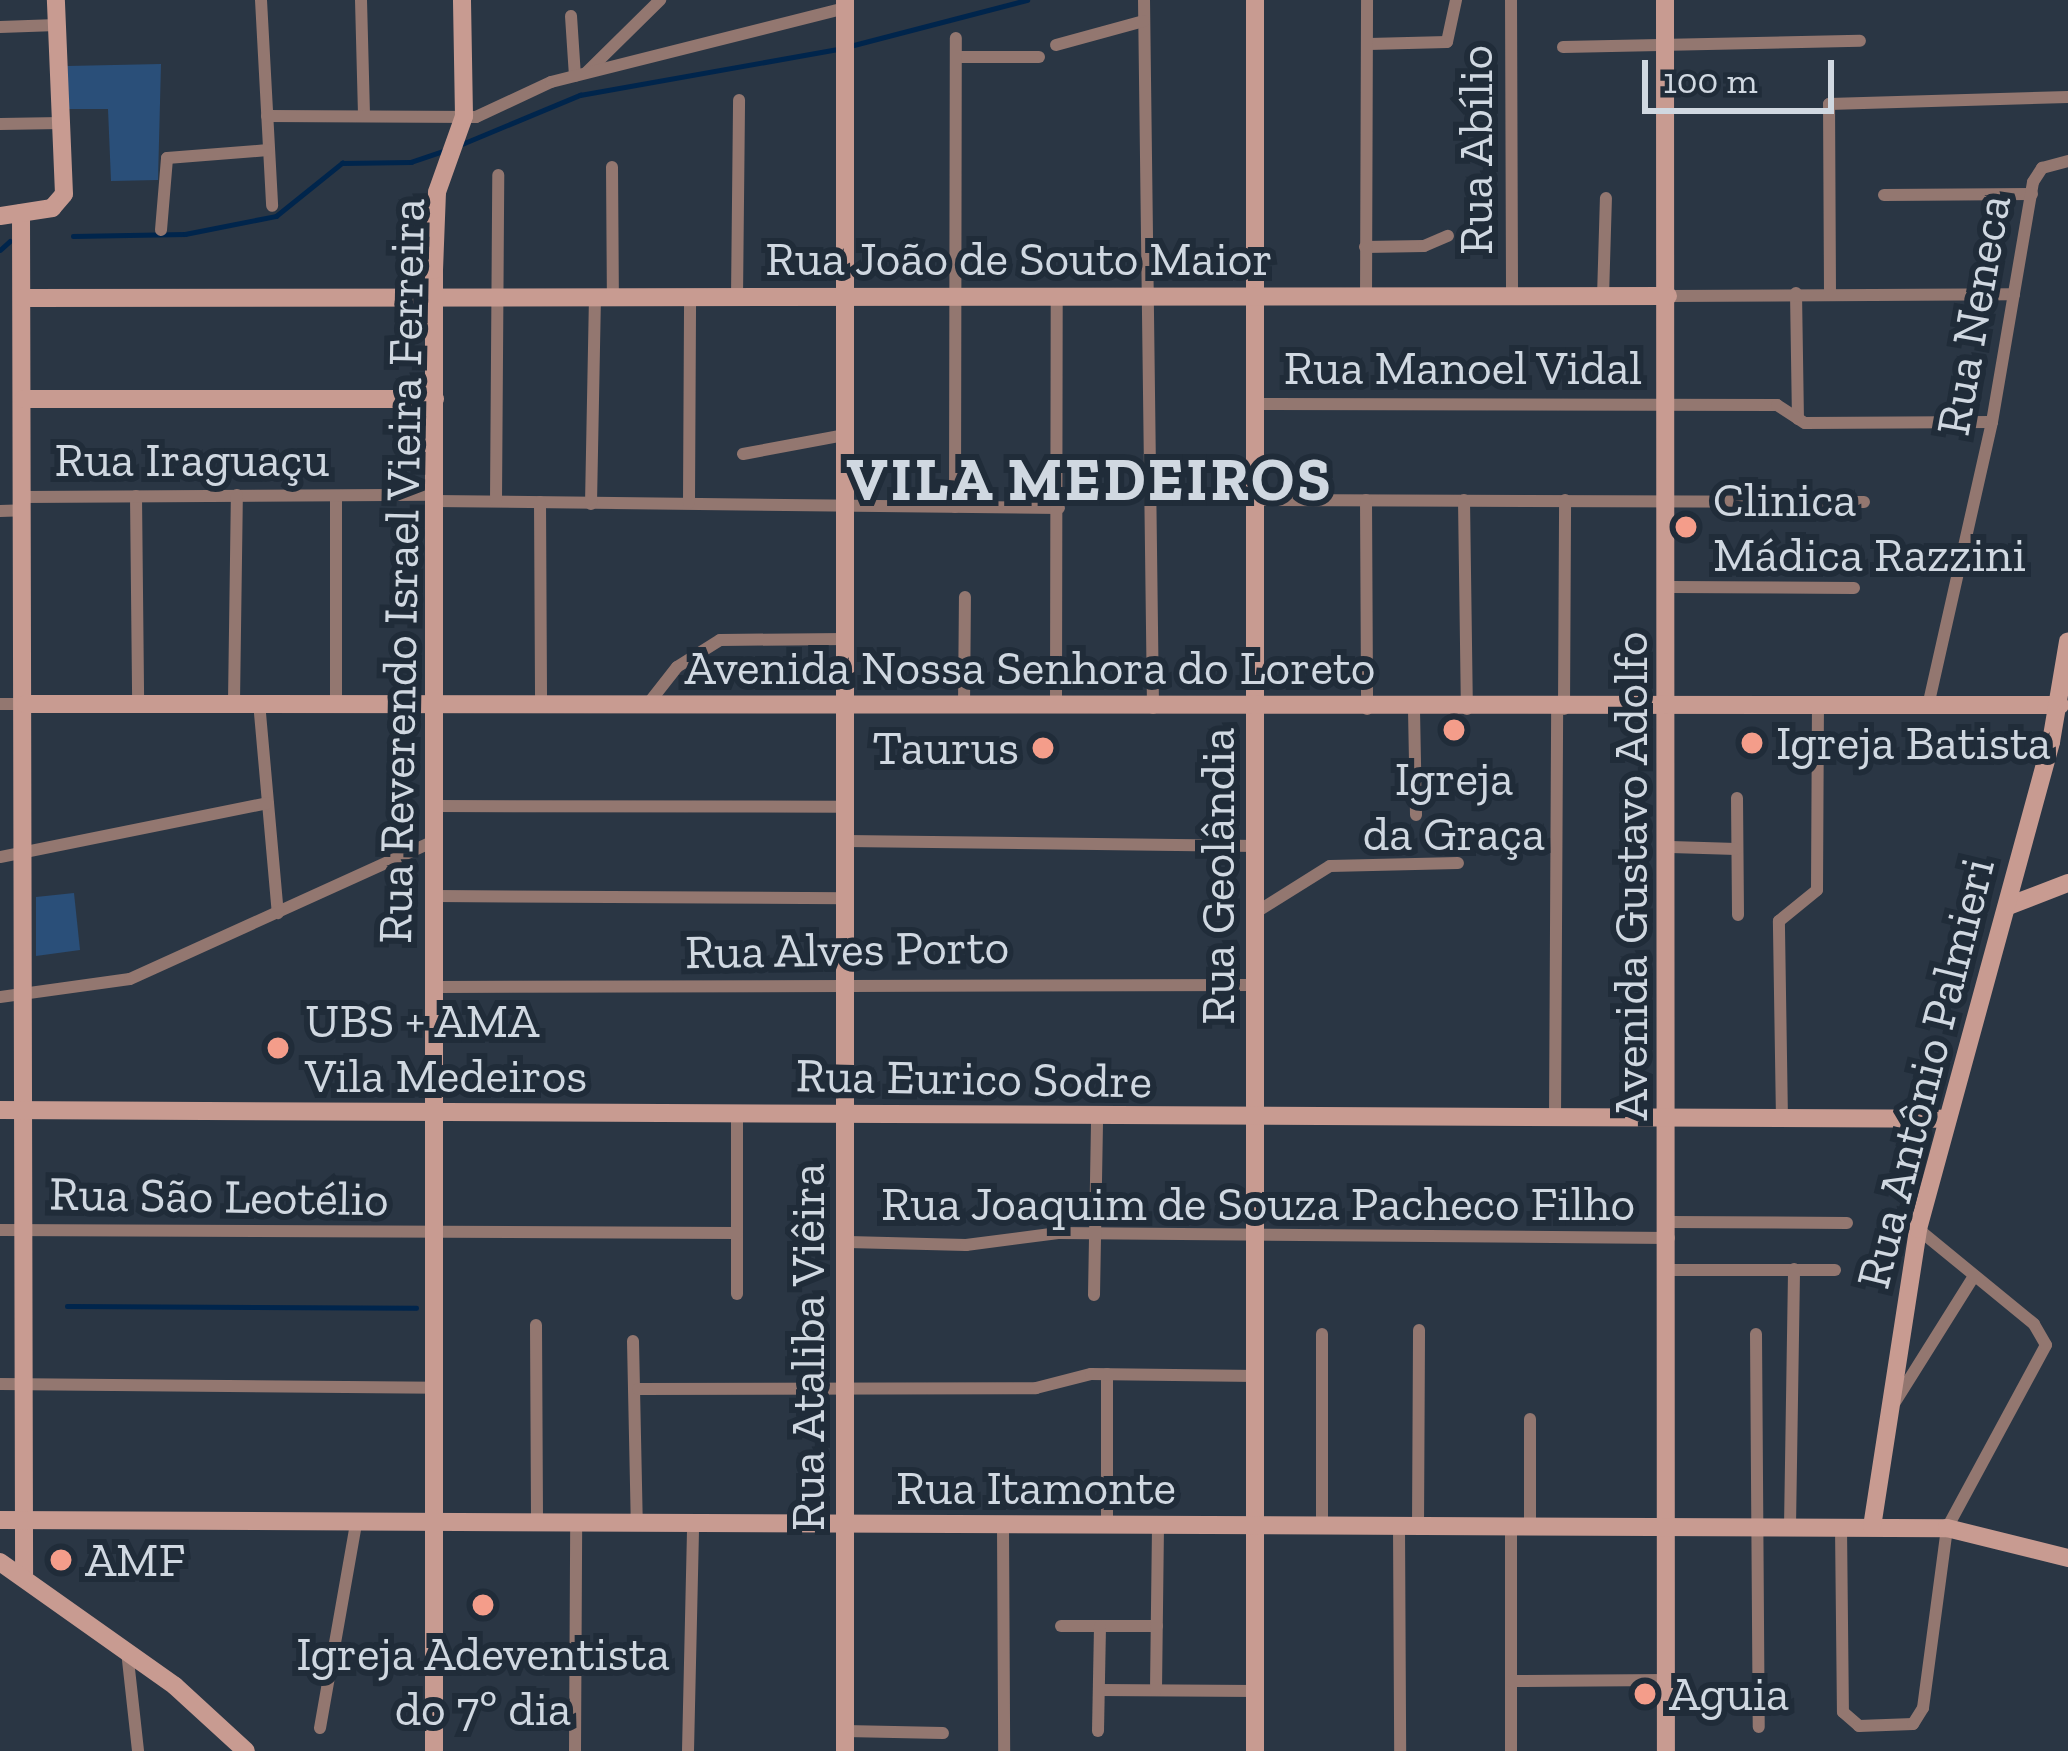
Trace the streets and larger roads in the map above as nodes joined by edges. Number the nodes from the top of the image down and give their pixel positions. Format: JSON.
{"nodes":[{"id":1,"x":56,"y":0,"type":"edge"},
{"id":2,"x":261,"y":0,"type":"edge"},
{"id":3,"x":361,"y":0,"type":"edge"},
{"id":4,"x":462,"y":0,"type":"edge"},
{"id":5,"x":660,"y":0,"type":"edge"},
{"id":6,"x":1144,"y":0,"type":"edge"},
{"id":7,"x":1255,"y":0,"type":"edge"},
{"id":8,"x":1367,"y":0,"type":"edge"},
{"id":9,"x":1456,"y":0,"type":"edge"},
{"id":10,"x":1511,"y":0,"type":"edge"},
{"id":11,"x":1665,"y":0,"type":"edge"},
{"id":12,"x":845,"y":4,"type":"edge"},
{"id":13,"x":571,"y":16,"type":"dead end"},
{"id":14,"x":1144,"y":21,"type":"junction"},
{"id":15,"x":57,"y":25,"type":"junction"},
{"id":16,"x":0,"y":27,"type":"edge"},
{"id":17,"x":956,"y":38,"type":"dead end"},
{"id":18,"x":1860,"y":41,"type":"dead end"},
{"id":19,"x":1369,"y":44,"type":"junction"},
{"id":20,"x":1665,"y":44,"type":"junction"},
{"id":21,"x":1056,"y":45,"type":"dead end"},
{"id":22,"x":1563,"y":47,"type":"dead end"},
{"id":23,"x":956,"y":57,"type":"junction"},
{"id":24,"x":1039,"y":57,"type":"dead end"},
{"id":25,"x":581,"y":74,"type":"junction"},
{"id":26,"x":2068,"y":97,"type":"edge"},
{"id":27,"x":739,"y":100,"type":"dead end"},
{"id":28,"x":364,"y":115,"type":"junction"},
{"id":29,"x":267,"y":116,"type":"junction"},
{"id":30,"x":464,"y":116,"type":"junction"},
{"id":31,"x":61,"y":123,"type":"junction"},
{"id":32,"x":0,"y":124,"type":"edge"},
{"id":33,"x":268,"y":150,"type":"junction"},
{"id":34,"x":2064,"y":162,"type":"edge"},
{"id":35,"x":612,"y":167,"type":"dead end"},
{"id":36,"x":498,"y":175,"type":"dead end"},
{"id":37,"x":2032,"y":194,"type":"junction"},
{"id":38,"x":1884,"y":195,"type":"dead end"},
{"id":39,"x":1606,"y":197,"type":"dead end"},
{"id":40,"x":272,"y":206,"type":"dead end"},
{"id":41,"x":21,"y":213,"type":"junction"},
{"id":42,"x":0,"y":216,"type":"edge"},
{"id":43,"x":161,"y":230,"type":"dead end"},
{"id":44,"x":1448,"y":236,"type":"dead end"},
{"id":45,"x":1365,"y":247,"type":"junction"},
{"id":46,"x":1830,"y":292,"type":"junction"},
{"id":47,"x":1796,"y":293,"type":"junction"},
{"id":48,"x":2014,"y":294,"type":"junction"},
{"id":49,"x":498,"y":296,"type":"junction"},
{"id":50,"x":604,"y":296,"type":"junction"},
{"id":51,"x":690,"y":296,"type":"junction"},
{"id":52,"x":1668,"y":296,"type":"junction"},
{"id":53,"x":434,"y":297,"type":"junction"},
{"id":54,"x":737,"y":297,"type":"junction"},
{"id":55,"x":845,"y":297,"type":"junction"},
{"id":56,"x":1603,"y":297,"type":"junction"},
{"id":57,"x":23,"y":298,"type":"junction"},
{"id":58,"x":955,"y":298,"type":"junction"},
{"id":59,"x":1057,"y":299,"type":"junction"},
{"id":60,"x":1512,"y":299,"type":"junction"},
{"id":61,"x":1152,"y":300,"type":"junction"},
{"id":62,"x":1256,"y":300,"type":"junction"},
{"id":63,"x":1366,"y":300,"type":"junction"},
{"id":64,"x":22,"y":399,"type":"junction"},
{"id":65,"x":436,"y":399,"type":"junction"},
{"id":66,"x":1257,"y":404,"type":"junction"},
{"id":67,"x":1668,"y":405,"type":"junction"},
{"id":68,"x":1798,"y":419,"type":"junction"},
{"id":69,"x":1992,"y":422,"type":"junction"},
{"id":70,"x":845,"y":435,"type":"junction"},
{"id":71,"x":743,"y":454,"type":"dead end"},
{"id":72,"x":237,"y":495,"type":"junction"},
{"id":73,"x":136,"y":496,"type":"junction"},
{"id":74,"x":336,"y":496,"type":"junction"},
{"id":75,"x":434,"y":498,"type":"junction"},
{"id":76,"x":1258,"y":500,"type":"junction"},
{"id":77,"x":1366,"y":500,"type":"junction"},
{"id":78,"x":1463,"y":500,"type":"junction"},
{"id":79,"x":1565,"y":500,"type":"junction"},
{"id":80,"x":496,"y":501,"type":"junction"},
{"id":81,"x":540,"y":502,"type":"junction"},
{"id":82,"x":1864,"y":502,"type":"dead end"},
{"id":83,"x":689,"y":503,"type":"junction"},
{"id":84,"x":1670,"y":503,"type":"junction"},
{"id":85,"x":22,"y":504,"type":"junction"},
{"id":86,"x":591,"y":504,"type":"junction"},
{"id":87,"x":845,"y":506,"type":"junction"},
{"id":88,"x":955,"y":507,"type":"junction"},
{"id":89,"x":1059,"y":508,"type":"junction"},
{"id":90,"x":0,"y":511,"type":"edge"},
{"id":91,"x":1670,"y":587,"type":"junction"},
{"id":92,"x":1854,"y":588,"type":"dead end"},
{"id":93,"x":965,"y":598,"type":"dead end"},
{"id":94,"x":846,"y":639,"type":"junction"},
{"id":95,"x":2068,"y":641,"type":"edge"},
{"id":96,"x":432,"y":701,"type":"junction"},
{"id":97,"x":234,"y":702,"type":"junction"},
{"id":98,"x":259,"y":702,"type":"junction"},
{"id":99,"x":541,"y":702,"type":"junction"},
{"id":100,"x":138,"y":703,"type":"junction"},
{"id":101,"x":336,"y":703,"type":"junction"},
{"id":102,"x":0,"y":704,"type":"edge"},
{"id":103,"x":25,"y":704,"type":"junction"},
{"id":104,"x":648,"y":704,"type":"junction"},
{"id":105,"x":846,"y":705,"type":"junction"},
{"id":106,"x":1818,"y":705,"type":"junction"},
{"id":107,"x":2060,"y":705,"type":"junction"},
{"id":108,"x":964,"y":706,"type":"junction"},
{"id":109,"x":1928,"y":706,"type":"junction"},
{"id":110,"x":1056,"y":707,"type":"junction"},
{"id":111,"x":1153,"y":708,"type":"junction"},
{"id":112,"x":1256,"y":709,"type":"junction"},
{"id":113,"x":1671,"y":709,"type":"junction"},
{"id":114,"x":1367,"y":710,"type":"junction"},
{"id":115,"x":1414,"y":710,"type":"junction"},
{"id":116,"x":1467,"y":710,"type":"junction"},
{"id":117,"x":1561,"y":710,"type":"junction"},
{"id":118,"x":1737,"y":798,"type":"dead end"},
{"id":119,"x":268,"y":802,"type":"junction"},
{"id":120,"x":434,"y":806,"type":"junction"},
{"id":121,"x":846,"y":807,"type":"junction"},
{"id":122,"x":1416,"y":814,"type":"dead end"},
{"id":123,"x":434,"y":841,"type":"junction"},
{"id":124,"x":846,"y":841,"type":"junction"},
{"id":125,"x":1257,"y":846,"type":"junction"},
{"id":126,"x":1671,"y":847,"type":"junction"},
{"id":127,"x":1736,"y":849,"type":"junction"},
{"id":128,"x":25,"y":856,"type":"junction"},
{"id":129,"x":0,"y":857,"type":"edge"},
{"id":130,"x":1458,"y":863,"type":"dead end"},
{"id":131,"x":2068,"y":883,"type":"edge"},
{"id":132,"x":435,"y":896,"type":"junction"},
{"id":133,"x":847,"y":898,"type":"junction"},
{"id":134,"x":2008,"y":906,"type":"junction"},
{"id":135,"x":1258,"y":911,"type":"junction"},
{"id":136,"x":278,"y":913,"type":"junction"},
{"id":137,"x":1738,"y":915,"type":"dead end"},
{"id":138,"x":1258,"y":985,"type":"junction"},
{"id":139,"x":436,"y":987,"type":"junction"},
{"id":140,"x":849,"y":989,"type":"junction"},
{"id":141,"x":10,"y":996,"type":"edge"},
{"id":142,"x":0,"y":1110,"type":"edge"},
{"id":143,"x":21,"y":1111,"type":"junction"},
{"id":144,"x":846,"y":1114,"type":"junction"},
{"id":145,"x":439,"y":1116,"type":"junction"},
{"id":146,"x":737,"y":1116,"type":"junction"},
{"id":147,"x":1096,"y":1119,"type":"junction"},
{"id":148,"x":1947,"y":1119,"type":"junction"},
{"id":149,"x":1259,"y":1120,"type":"junction"},
{"id":150,"x":1555,"y":1120,"type":"junction"},
{"id":151,"x":1782,"y":1120,"type":"junction"},
{"id":152,"x":1670,"y":1121,"type":"junction"},
{"id":153,"x":1846,"y":1223,"type":"dead end"},
{"id":154,"x":1918,"y":1228,"type":"junction"},
{"id":155,"x":10,"y":1230,"type":"edge"},
{"id":156,"x":1669,"y":1230,"type":"junction"},
{"id":157,"x":737,"y":1232,"type":"junction"},
{"id":158,"x":1095,"y":1233,"type":"junction"},
{"id":159,"x":1258,"y":1234,"type":"junction"},
{"id":160,"x":438,"y":1235,"type":"junction"},
{"id":161,"x":848,"y":1243,"type":"junction"},
{"id":162,"x":1794,"y":1269,"type":"junction"},
{"id":163,"x":1669,"y":1270,"type":"junction"},
{"id":164,"x":1835,"y":1270,"type":"dead end"},
{"id":165,"x":1974,"y":1276,"type":"junction"},
{"id":166,"x":737,"y":1294,"type":"dead end"},
{"id":167,"x":1094,"y":1295,"type":"dead end"},
{"id":168,"x":536,"y":1324,"type":"dead end"},
{"id":169,"x":1419,"y":1330,"type":"dead end"},
{"id":170,"x":1322,"y":1334,"type":"dead end"},
{"id":171,"x":1756,"y":1334,"type":"dead end"},
{"id":172,"x":633,"y":1341,"type":"dead end"},
{"id":173,"x":1107,"y":1374,"type":"junction"},
{"id":174,"x":1258,"y":1376,"type":"junction"},
{"id":175,"x":0,"y":1384,"type":"edge"},
{"id":176,"x":22,"y":1384,"type":"junction"},
{"id":177,"x":848,"y":1386,"type":"junction"},
{"id":178,"x":438,"y":1388,"type":"junction"},
{"id":179,"x":638,"y":1389,"type":"junction"},
{"id":180,"x":1885,"y":1417,"type":"junction"},
{"id":181,"x":1531,"y":1419,"type":"dead end"},
{"id":182,"x":0,"y":1520,"type":"edge"},
{"id":183,"x":22,"y":1520,"type":"junction"},
{"id":184,"x":356,"y":1524,"type":"junction"},
{"id":185,"x":537,"y":1525,"type":"junction"},
{"id":186,"x":577,"y":1525,"type":"junction"},
{"id":187,"x":436,"y":1526,"type":"junction"},
{"id":188,"x":637,"y":1526,"type":"junction"},
{"id":189,"x":693,"y":1526,"type":"junction"},
{"id":190,"x":1258,"y":1526,"type":"junction"},
{"id":191,"x":1003,"y":1527,"type":"junction"},
{"id":192,"x":1108,"y":1527,"type":"junction"},
{"id":193,"x":1158,"y":1527,"type":"junction"},
{"id":194,"x":1322,"y":1527,"type":"junction"},
{"id":195,"x":1408,"y":1527,"type":"junction"},
{"id":196,"x":1520,"y":1527,"type":"junction"},
{"id":197,"x":1665,"y":1527,"type":"junction"},
{"id":198,"x":1759,"y":1527,"type":"junction"},
{"id":199,"x":1790,"y":1527,"type":"junction"},
{"id":200,"x":1841,"y":1527,"type":"junction"},
{"id":201,"x":1872,"y":1527,"type":"junction"},
{"id":202,"x":848,"y":1528,"type":"junction"},
{"id":203,"x":1947,"y":1528,"type":"junction"},
{"id":204,"x":0,"y":1552,"type":"edge"},
{"id":205,"x":2068,"y":1558,"type":"edge"},
{"id":206,"x":0,"y":1562,"type":"edge"},
{"id":207,"x":23,"y":1573,"type":"junction"},
{"id":208,"x":1061,"y":1626,"type":"dead end"},
{"id":209,"x":1100,"y":1626,"type":"junction"},
{"id":210,"x":1157,"y":1626,"type":"junction"},
{"id":211,"x":127,"y":1649,"type":"junction"},
{"id":212,"x":1666,"y":1679,"type":"junction"},
{"id":213,"x":1510,"y":1681,"type":"junction"},
{"id":214,"x":1099,"y":1690,"type":"junction"},
{"id":215,"x":1156,"y":1690,"type":"junction"},
{"id":216,"x":1256,"y":1691,"type":"junction"},
{"id":217,"x":1759,"y":1727,"type":"dead end"},
{"id":218,"x":320,"y":1728,"type":"dead end"},
{"id":219,"x":1098,"y":1730,"type":"dead end"},
{"id":220,"x":943,"y":1733,"type":"dead end"},
{"id":221,"x":845,"y":1741,"type":"edge"},
{"id":222,"x":138,"y":1751,"type":"edge"},
{"id":223,"x":246,"y":1751,"type":"edge"},
{"id":224,"x":434,"y":1751,"type":"edge"},
{"id":225,"x":574,"y":1751,"type":"edge"},
{"id":226,"x":688,"y":1751,"type":"edge"},
{"id":227,"x":1004,"y":1751,"type":"edge"},
{"id":228,"x":1255,"y":1751,"type":"edge"},
{"id":229,"x":1400,"y":1751,"type":"edge"},
{"id":230,"x":1511,"y":1751,"type":"edge"},
{"id":231,"x":1666,"y":1751,"type":"edge"}],
"edges":[{"from":1,"to":15,"type":"street"},
{"from":2,"to":29,"type":"street"},
{"from":3,"to":28,"type":"street"},
{"from":4,"to":30,"type":"street","name":"Rua Reverendo Israel Vieira Ferreira"},
{"from":5,"to":25,"type":"street"},
{"from":6,"to":14,"type":"street"},
{"from":7,"to":62,"type":"street","name":"Rua Geolândia"},
{"from":8,"to":19,"type":"street"},
{"from":9,"to":19,"type":"street"},
{"from":10,"to":60,"type":"street","name":"Rua Abílio"},
{"from":11,"to":20,"type":"street","name":"Avenida Gustavo Adolfo"},
{"from":12,"to":25,"type":"street"},
{"from":12,"to":55,"type":"street","name":"Rua Ataliba Viêira"},
{"from":13,"to":25,"type":"street"},
{"from":14,"to":21,"type":"street"},
{"from":14,"to":61,"type":"street"},
{"from":15,"to":16,"type":"street"},
{"from":15,"to":31,"type":"street"},
{"from":17,"to":23,"type":"street"},
{"from":18,"to":20,"type":"street"},
{"from":19,"to":45,"type":"street"},
{"from":20,"to":22,"type":"street"},
{"from":20,"to":52,"type":"street","name":"Avenida Gustavo Adolfo"},
{"from":23,"to":24,"type":"street"},
{"from":23,"to":58,"type":"street"},
{"from":25,"to":30,"type":"street"},
{"from":26,"to":46,"type":"street"},
{"from":27,"to":54,"type":"street"},
{"from":28,"to":29,"type":"street"},
{"from":28,"to":30,"type":"street"},
{"from":29,"to":33,"type":"street"},
{"from":30,"to":53,"type":"street","name":"Rua Reverendo Israel Vieira Ferreira"},
{"from":31,"to":32,"type":"street"},
{"from":31,"to":41,"type":"street"},
{"from":33,"to":40,"type":"street"},
{"from":33,"to":43,"type":"street"},
{"from":34,"to":37,"type":"street","name":"Rua Neneca"},
{"from":35,"to":50,"type":"street"},
{"from":36,"to":49,"type":"street"},
{"from":37,"to":38,"type":"street"},
{"from":37,"to":48,"type":"street","name":"Rua Neneca"},
{"from":39,"to":56,"type":"street"},
{"from":41,"to":42,"type":"street"},
{"from":41,"to":57,"type":"street"},
{"from":44,"to":45,"type":"street"},
{"from":45,"to":63,"type":"street"},
{"from":46,"to":47,"type":"street","name":"Rua João de Souto Maior"},
{"from":46,"to":48,"type":"street","name":"Rua João de Souto Maior"},
{"from":47,"to":52,"type":"street","name":"Rua João de Souto Maior"},
{"from":47,"to":68,"type":"street"},
{"from":48,"to":69,"type":"street","name":"Rua Neneca"},
{"from":49,"to":50,"type":"street","name":"Rua João de Souto Maior"},
{"from":49,"to":53,"type":"street","name":"Rua João de Souto Maior"},
{"from":49,"to":80,"type":"street"},
{"from":50,"to":51,"type":"street","name":"Rua João de Souto Maior"},
{"from":50,"to":86,"type":"street"},
{"from":51,"to":54,"type":"street","name":"Rua João de Souto Maior"},
{"from":51,"to":83,"type":"street"},
{"from":52,"to":56,"type":"street","name":"Rua João de Souto Maior"},
{"from":52,"to":67,"type":"street","name":"Avenida Gustavo Adolfo"},
{"from":53,"to":57,"type":"street","name":"Rua João de Souto Maior"},
{"from":53,"to":65,"type":"street","name":"Rua Reverendo Israel Vieira Ferreira"},
{"from":54,"to":55,"type":"street","name":"Rua João de Souto Maior"},
{"from":55,"to":58,"type":"street","name":"Rua João de Souto Maior"},
{"from":55,"to":70,"type":"street","name":"Rua Ataliba Viêira"},
{"from":56,"to":60,"type":"street","name":"Rua João de Souto Maior"},
{"from":57,"to":64,"type":"street"},
{"from":58,"to":59,"type":"street","name":"Rua João de Souto Maior"},
{"from":58,"to":88,"type":"street"},
{"from":59,"to":61,"type":"street","name":"Rua João de Souto Maior"},
{"from":59,"to":89,"type":"street"},
{"from":60,"to":63,"type":"street","name":"Rua João de Souto Maior"},
{"from":61,"to":62,"type":"street","name":"Rua João de Souto Maior"},
{"from":61,"to":111,"type":"street"},
{"from":62,"to":63,"type":"street","name":"Rua João de Souto Maior"},
{"from":62,"to":66,"type":"street","name":"Rua Geolândia"},
{"from":64,"to":65,"type":"street"},
{"from":64,"to":85,"type":"street"},
{"from":65,"to":75,"type":"street","name":"Rua Reverendo Israel Vieira Ferreira"},
{"from":66,"to":67,"type":"street","name":"Rua Manoel Vidal"},
{"from":66,"to":76,"type":"street","name":"Rua Geolândia"},
{"from":67,"to":68,"type":"street","name":"Rua Manoel Vidal"},
{"from":67,"to":84,"type":"street","name":"Avenida Gustavo Adolfo"},
{"from":68,"to":69,"type":"street","name":"Rua Manoel Vidal"},
{"from":69,"to":109,"type":"street","name":"Rua Neneca"},
{"from":70,"to":71,"type":"street"},
{"from":70,"to":87,"type":"street","name":"Rua Ataliba Viêira"},
{"from":72,"to":73,"type":"street","name":"Rua Iraguaçu"},
{"from":72,"to":74,"type":"street","name":"Rua Iraguaçu"},
{"from":72,"to":97,"type":"street"},
{"from":73,"to":85,"type":"street","name":"Rua Iraguaçu"},
{"from":73,"to":100,"type":"street"},
{"from":74,"to":75,"type":"street","name":"Rua Iraguaçu"},
{"from":74,"to":101,"type":"street"},
{"from":75,"to":80,"type":"street","name":"Rua Iraguaçu"},
{"from":75,"to":96,"type":"street","name":"Rua Reverendo Israel Vieira Ferreira"},
{"from":76,"to":77,"type":"street"},
{"from":76,"to":112,"type":"street","name":"Rua Geolândia"},
{"from":77,"to":78,"type":"street"},
{"from":77,"to":114,"type":"street"},
{"from":78,"to":79,"type":"street"},
{"from":78,"to":116,"type":"street"},
{"from":79,"to":84,"type":"street"},
{"from":79,"to":117,"type":"street"},
{"from":80,"to":81,"type":"street","name":"Rua Iraguaçu"},
{"from":81,"to":86,"type":"street","name":"Rua Iraguaçu"},
{"from":81,"to":99,"type":"street"},
{"from":82,"to":84,"type":"street"},
{"from":83,"to":86,"type":"street","name":"Rua Iraguaçu"},
{"from":83,"to":87,"type":"street","name":"Rua Iraguaçu"},
{"from":84,"to":91,"type":"street","name":"Avenida Gustavo Adolfo"},
{"from":85,"to":90,"type":"street","name":"Rua Iraguaçu"},
{"from":85,"to":103,"type":"street"},
{"from":87,"to":88,"type":"street","name":"Rua Iraguaçu"},
{"from":87,"to":94,"type":"street","name":"Rua Ataliba Viêira"},
{"from":88,"to":89,"type":"street","name":"Rua Iraguaçu"},
{"from":89,"to":110,"type":"street"},
{"from":91,"to":92,"type":"street"},
{"from":91,"to":113,"type":"street","name":"Avenida Gustavo Adolfo"},
{"from":93,"to":108,"type":"street"},
{"from":94,"to":104,"type":"street"},
{"from":94,"to":105,"type":"street","name":"Rua Ataliba Viêira"},
{"from":95,"to":107,"type":"street","name":"Rua Antônio Palmieri"},
{"from":96,"to":99,"type":"street","name":"Avenida Nossa Senhora do Loreto"},
{"from":96,"to":101,"type":"street","name":"Avenida Nossa Senhora do Loreto"},
{"from":96,"to":120,"type":"street","name":"Rua Reverendo Israel Vieira Ferreira"},
{"from":97,"to":98,"type":"street","name":"Avenida Nossa Senhora do Loreto"},
{"from":97,"to":100,"type":"street","name":"Avenida Nossa Senhora do Loreto"},
{"from":98,"to":101,"type":"street","name":"Avenida Nossa Senhora do Loreto"},
{"from":98,"to":119,"type":"street"},
{"from":99,"to":104,"type":"street","name":"Avenida Nossa Senhora do Loreto"},
{"from":100,"to":103,"type":"street","name":"Avenida Nossa Senhora do Loreto"},
{"from":102,"to":103,"type":"street","name":"Avenida Nossa Senhora do Loreto"},
{"from":103,"to":128,"type":"street"},
{"from":104,"to":105,"type":"street","name":"Avenida Nossa Senhora do Loreto"},
{"from":105,"to":108,"type":"street","name":"Avenida Nossa Senhora do Loreto"},
{"from":105,"to":121,"type":"street","name":"Rua Ataliba Viêira"},
{"from":106,"to":109,"type":"street","name":"Avenida Nossa Senhora do Loreto"},
{"from":106,"to":113,"type":"street","name":"Avenida Nossa Senhora do Loreto"},
{"from":106,"to":151,"type":"street"},
{"from":107,"to":109,"type":"street","name":"Avenida Nossa Senhora do Loreto"},
{"from":107,"to":134,"type":"street","name":"Rua Antônio Palmieri"},
{"from":108,"to":110,"type":"street","name":"Avenida Nossa Senhora do Loreto"},
{"from":110,"to":111,"type":"street","name":"Avenida Nossa Senhora do Loreto"},
{"from":111,"to":112,"type":"street","name":"Avenida Nossa Senhora do Loreto"},
{"from":112,"to":114,"type":"street","name":"Avenida Nossa Senhora do Loreto"},
{"from":112,"to":125,"type":"street","name":"Rua Geolândia"},
{"from":113,"to":117,"type":"street","name":"Avenida Nossa Senhora do Loreto"},
{"from":113,"to":126,"type":"street","name":"Avenida Gustavo Adolfo"},
{"from":114,"to":115,"type":"street","name":"Avenida Nossa Senhora do Loreto"},
{"from":115,"to":116,"type":"street","name":"Avenida Nossa Senhora do Loreto"},
{"from":115,"to":122,"type":"street"},
{"from":116,"to":117,"type":"street","name":"Avenida Nossa Senhora do Loreto"},
{"from":117,"to":150,"type":"street"},
{"from":118,"to":127,"type":"street"},
{"from":119,"to":128,"type":"street"},
{"from":119,"to":136,"type":"street"},
{"from":120,"to":121,"type":"street"},
{"from":120,"to":123,"type":"street","name":"Rua Reverendo Israel Vieira Ferreira"},
{"from":121,"to":124,"type":"street","name":"Rua Ataliba Viêira"},
{"from":123,"to":132,"type":"street","name":"Rua Reverendo Israel Vieira Ferreira"},
{"from":123,"to":136,"type":"street"},
{"from":124,"to":125,"type":"street"},
{"from":124,"to":133,"type":"street","name":"Rua Ataliba Viêira"},
{"from":125,"to":135,"type":"street","name":"Rua Geolândia"},
{"from":126,"to":127,"type":"street"},
{"from":126,"to":152,"type":"street","name":"Avenida Gustavo Adolfo"},
{"from":127,"to":137,"type":"street"},
{"from":128,"to":129,"type":"street"},
{"from":128,"to":141,"type":"street"},
{"from":130,"to":135,"type":"street"},
{"from":131,"to":134,"type":"street"},
{"from":132,"to":133,"type":"street"},
{"from":132,"to":139,"type":"street","name":"Rua Reverendo Israel Vieira Ferreira"},
{"from":133,"to":140,"type":"street","name":"Rua Ataliba Viêira"},
{"from":134,"to":148,"type":"street","name":"Rua Antônio Palmieri"},
{"from":135,"to":138,"type":"street","name":"Rua Geolândia"},
{"from":136,"to":141,"type":"street"},
{"from":138,"to":140,"type":"street","name":"Rua Alves Porto"},
{"from":138,"to":149,"type":"street","name":"Rua Geolândia"},
{"from":139,"to":140,"type":"street","name":"Rua Alves Porto"},
{"from":139,"to":145,"type":"street","name":"Rua Reverendo Israel Vieira Ferreira"},
{"from":140,"to":144,"type":"street","name":"Rua Ataliba Viêira"},
{"from":141,"to":143,"type":"street"},
{"from":142,"to":143,"type":"street","name":"Rua Eurico Sodre"},
{"from":143,"to":145,"type":"street","name":"Rua Eurico Sodre"},
{"from":143,"to":155,"type":"street"},
{"from":144,"to":146,"type":"street","name":"Rua Eurico Sodre"},
{"from":144,"to":147,"type":"street","name":"Rua Eurico Sodre"},
{"from":144,"to":161,"type":"street","name":"Rua Ataliba Viêira"},
{"from":145,"to":146,"type":"street","name":"Rua Eurico Sodre"},
{"from":145,"to":160,"type":"street","name":"Rua Reverendo Israel Vieira Ferreira"},
{"from":146,"to":157,"type":"street"},
{"from":147,"to":149,"type":"street","name":"Rua Eurico Sodre"},
{"from":147,"to":158,"type":"street"},
{"from":148,"to":151,"type":"street","name":"Rua Eurico Sodre"},
{"from":148,"to":154,"type":"street","name":"Rua Antônio Palmieri"},
{"from":149,"to":150,"type":"street","name":"Rua Eurico Sodre"},
{"from":149,"to":159,"type":"street","name":"Rua Geolândia"},
{"from":150,"to":152,"type":"street","name":"Rua Eurico Sodre"},
{"from":151,"to":152,"type":"street","name":"Rua Eurico Sodre"},
{"from":152,"to":156,"type":"street","name":"Avenida Gustavo Adolfo"},
{"from":153,"to":156,"type":"street","name":"Rua Joaquim de Souza Pacheco Filho"},
{"from":154,"to":165,"type":"street"},
{"from":154,"to":180,"type":"street","name":"Rua Antônio Palmieri"},
{"from":155,"to":160,"type":"street","name":"Rua São Leotélio"},
{"from":155,"to":176,"type":"street"},
{"from":156,"to":159,"type":"street","name":"Rua Joaquim de Souza Pacheco Filho"},
{"from":156,"to":163,"type":"street","name":"Avenida Gustavo Adolfo"},
{"from":157,"to":160,"type":"street","name":"Rua São Leotélio"},
{"from":157,"to":166,"type":"street"},
{"from":158,"to":159,"type":"street","name":"Rua Joaquim de Souza Pacheco Filho"},
{"from":158,"to":161,"type":"street","name":"Rua Joaquim de Souza Pacheco Filho"},
{"from":158,"to":167,"type":"street"},
{"from":159,"to":174,"type":"street","name":"Rua Geolândia"},
{"from":160,"to":178,"type":"street","name":"Rua Reverendo Israel Vieira Ferreira"},
{"from":161,"to":177,"type":"street","name":"Rua Ataliba Viêira"},
{"from":162,"to":163,"type":"street"},
{"from":162,"to":164,"type":"street"},
{"from":162,"to":199,"type":"street"},
{"from":163,"to":197,"type":"street","name":"Avenida Gustavo Adolfo"},
{"from":165,"to":180,"type":"street"},
{"from":165,"to":203,"type":"street"},
{"from":168,"to":185,"type":"street"},
{"from":169,"to":195,"type":"street"},
{"from":170,"to":194,"type":"street"},
{"from":171,"to":198,"type":"street"},
{"from":172,"to":179,"type":"street"},
{"from":173,"to":174,"type":"street"},
{"from":173,"to":177,"type":"street"},
{"from":173,"to":192,"type":"street"},
{"from":174,"to":190,"type":"street","name":"Rua Geolândia"},
{"from":175,"to":176,"type":"street"},
{"from":176,"to":178,"type":"street"},
{"from":176,"to":183,"type":"street"},
{"from":177,"to":179,"type":"street"},
{"from":177,"to":202,"type":"street","name":"Rua Ataliba Viêira"},
{"from":178,"to":187,"type":"street","name":"Rua Reverendo Israel Vieira Ferreira"},
{"from":179,"to":188,"type":"street"},
{"from":180,"to":201,"type":"street","name":"Rua Antônio Palmieri"},
{"from":181,"to":196,"type":"street"},
{"from":182,"to":183,"type":"street","name":"Rua Itamonte"},
{"from":183,"to":184,"type":"street","name":"Rua Itamonte"},
{"from":183,"to":207,"type":"street"},
{"from":184,"to":187,"type":"street","name":"Rua Itamonte"},
{"from":184,"to":218,"type":"street"},
{"from":185,"to":186,"type":"street","name":"Rua Itamonte"},
{"from":185,"to":187,"type":"street","name":"Rua Itamonte"},
{"from":186,"to":188,"type":"street","name":"Rua Itamonte"},
{"from":186,"to":225,"type":"street"},
{"from":187,"to":224,"type":"street","name":"Rua Reverendo Israel Vieira Ferreira"},
{"from":188,"to":189,"type":"street","name":"Rua Itamonte"},
{"from":189,"to":202,"type":"street","name":"Rua Itamonte"},
{"from":189,"to":226,"type":"street"},
{"from":190,"to":193,"type":"street","name":"Rua Itamonte"},
{"from":190,"to":194,"type":"street","name":"Rua Itamonte"},
{"from":190,"to":216,"type":"street","name":"Rua Geolândia"},
{"from":191,"to":192,"type":"street","name":"Rua Itamonte"},
{"from":191,"to":202,"type":"street","name":"Rua Itamonte"},
{"from":191,"to":227,"type":"street"},
{"from":192,"to":193,"type":"street","name":"Rua Itamonte"},
{"from":193,"to":210,"type":"street"},
{"from":194,"to":195,"type":"street","name":"Rua Itamonte"},
{"from":195,"to":196,"type":"street","name":"Rua Itamonte"},
{"from":195,"to":229,"type":"street"},
{"from":196,"to":197,"type":"street","name":"Rua Itamonte"},
{"from":196,"to":213,"type":"street"},
{"from":197,"to":198,"type":"street","name":"Rua Itamonte"},
{"from":197,"to":212,"type":"street","name":"Avenida Gustavo Adolfo"},
{"from":198,"to":199,"type":"street","name":"Rua Itamonte"},
{"from":198,"to":217,"type":"street"},
{"from":199,"to":200,"type":"street","name":"Rua Itamonte"},
{"from":200,"to":201,"type":"street","name":"Rua Itamonte"},
{"from":200,"to":203,"type":"street"},
{"from":201,"to":203,"type":"street","name":"Rua Itamonte"},
{"from":202,"to":221,"type":"street","name":"Rua Ataliba Viêira"},
{"from":203,"to":205,"type":"street","name":"Rua Itamonte"},
{"from":204,"to":207,"type":"street"},
{"from":206,"to":207,"type":"street"},
{"from":207,"to":211,"type":"street"},
{"from":208,"to":209,"type":"street"},
{"from":209,"to":210,"type":"street"},
{"from":209,"to":214,"type":"street"},
{"from":210,"to":215,"type":"street"},
{"from":211,"to":222,"type":"street"},
{"from":211,"to":223,"type":"street"},
{"from":212,"to":213,"type":"street"},
{"from":212,"to":231,"type":"street","name":"Avenida Gustavo Adolfo"},
{"from":213,"to":230,"type":"street"},
{"from":214,"to":215,"type":"street"},
{"from":214,"to":219,"type":"street"},
{"from":215,"to":216,"type":"street"},
{"from":216,"to":228,"type":"street","name":"Rua Geolândia"},
{"from":220,"to":221,"type":"street"}]}
